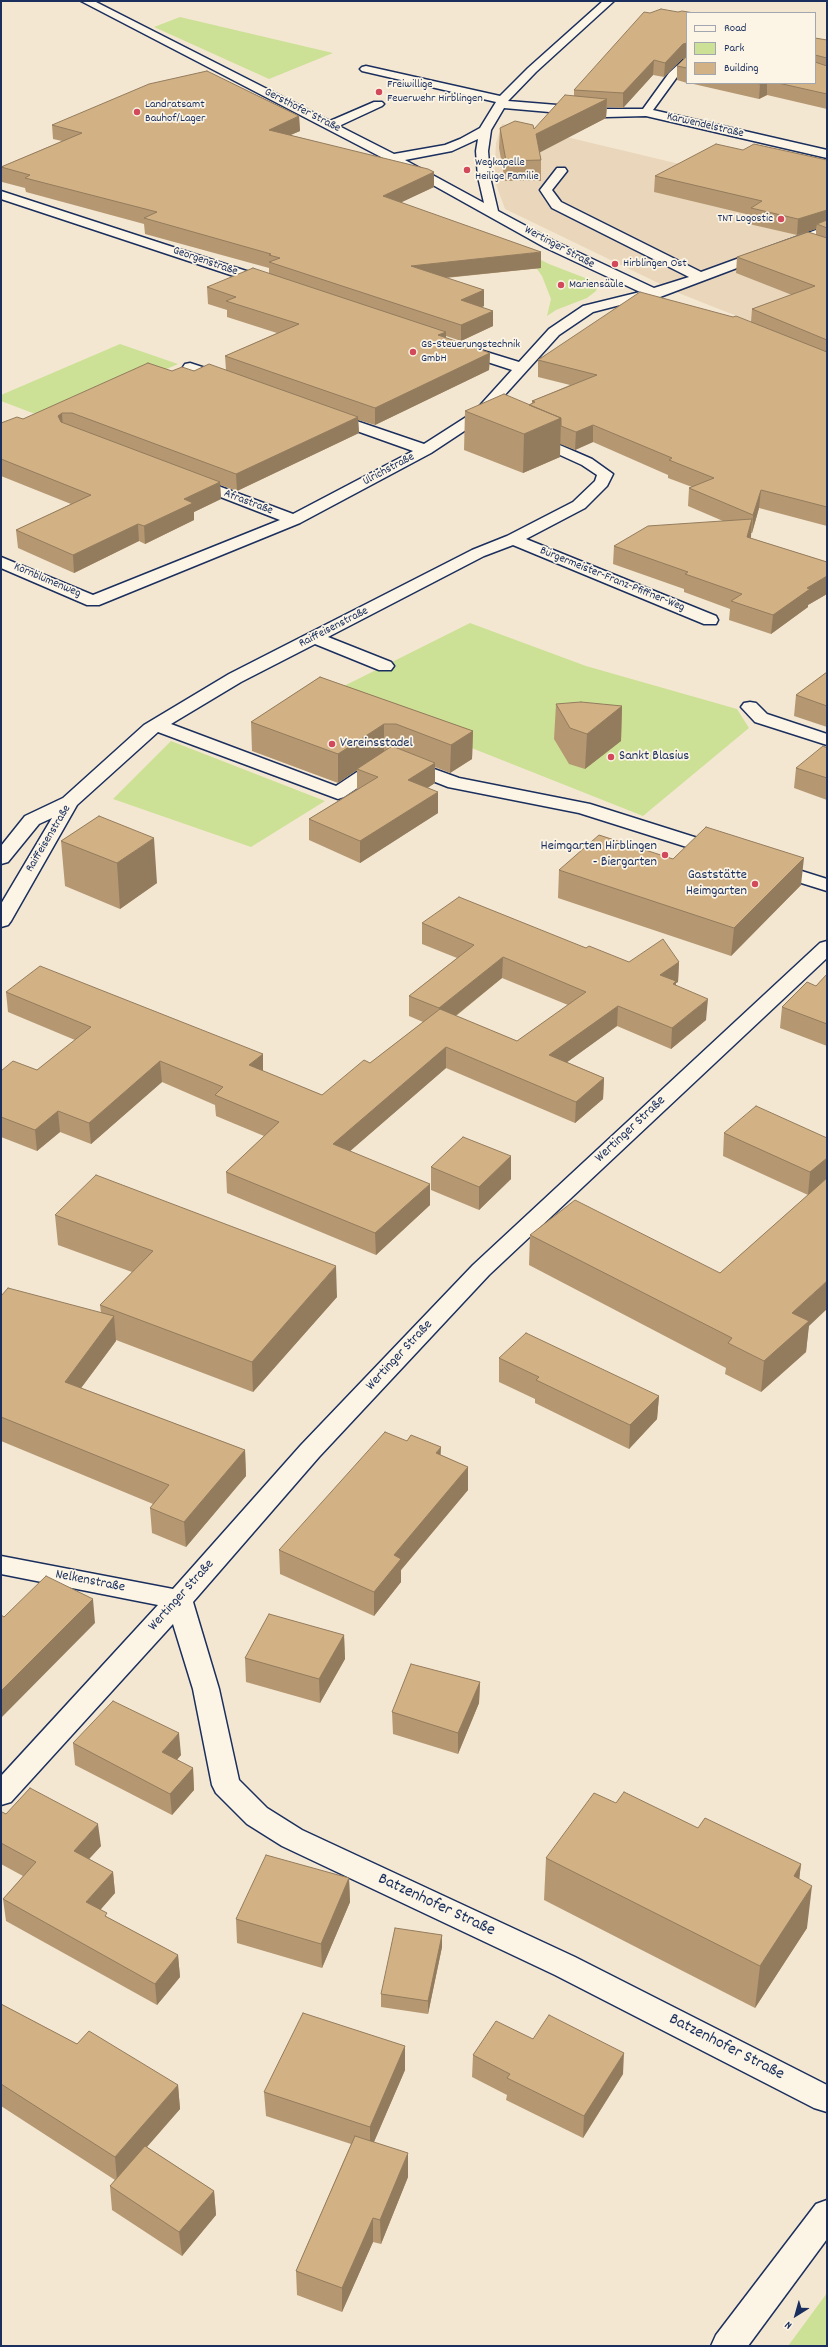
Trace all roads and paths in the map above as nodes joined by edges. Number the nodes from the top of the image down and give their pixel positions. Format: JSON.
{"nodes":[{"id":1,"x":86,"y":1,"type":"edge"},
{"id":2,"x":609,"y":1,"type":"edge"},
{"id":3,"x":686,"y":63,"type":"edge"},
{"id":4,"x":366,"y":69,"type":"dead end"},
{"id":5,"x":502,"y":102,"type":"junction"},
{"id":6,"x":378,"y":104,"type":"dead end"},
{"id":7,"x":646,"y":112,"type":"junction"},
{"id":8,"x":330,"y":126,"type":"junction"},
{"id":9,"x":485,"y":130,"type":"junction"},
{"id":10,"x":482,"y":151,"type":"junction"},
{"id":11,"x":827,"y":154,"type":"edge"},
{"id":12,"x":470,"y":156,"type":"dead end"},
{"id":13,"x":393,"y":158,"type":"junction"},
{"id":14,"x":433,"y":164,"type":"dead end"},
{"id":15,"x":410,"y":167,"type":"junction"},
{"id":16,"x":561,"y":171,"type":"dead end"},
{"id":17,"x":442,"y":184,"type":"joint"},
{"id":18,"x":1,"y":195,"type":"edge"},
{"id":19,"x":492,"y":211,"type":"junction"},
{"id":20,"x":827,"y":230,"type":"edge"},
{"id":21,"x":799,"y":240,"type":"junction"},
{"id":22,"x":820,"y":248,"type":"edge"},
{"id":23,"x":700,"y":277,"type":"junction"},
{"id":24,"x":285,"y":289,"type":"edge"},
{"id":25,"x":650,"y":292,"type":"junction"},
{"id":26,"x":673,"y":301,"type":"edge"},
{"id":27,"x":449,"y":344,"type":"edge"},
{"id":28,"x":190,"y":367,"type":"dead end"},
{"id":29,"x":522,"y":368,"type":"junction"},
{"id":30,"x":242,"y":384,"type":"edge"},
{"id":31,"x":318,"y":412,"type":"edge"},
{"id":32,"x":515,"y":430,"type":"edge"},
{"id":33,"x":426,"y":450,"type":"junction"},
{"id":34,"x":179,"y":476,"type":"edge"},
{"id":35,"x":294,"y":520,"type":"junction"},
{"id":36,"x":513,"y":539,"type":"junction"},
{"id":37,"x":1,"y":562,"type":"edge"},
{"id":38,"x":93,"y":601,"type":"joint"},
{"id":39,"x":710,"y":620,"type":"dead end"},
{"id":40,"x":316,"y":638,"type":"junction"},
{"id":41,"x":385,"y":666,"type":"dead end"},
{"id":42,"x":750,"y":707,"type":"dead end"},
{"id":43,"x":157,"y":725,"type":"junction"},
{"id":44,"x":827,"y":740,"type":"edge"},
{"id":45,"x":70,"y":802,"type":"junction"},
{"id":46,"x":737,"y":857,"type":"edge"},
{"id":47,"x":1,"y":858,"type":"edge"},
{"id":48,"x":760,"y":864,"type":"edge"},
{"id":49,"x":827,"y":885,"type":"edge"},
{"id":50,"x":1,"y":921,"type":"edge"},
{"id":51,"x":827,"y":947,"type":"edge"},
{"id":52,"x":1,"y":1565,"type":"edge"},
{"id":53,"x":179,"y":1600,"type":"junction"},
{"id":54,"x":1,"y":1794,"type":"edge"},
{"id":55,"x":825,"y":2099,"type":"dead end"},
{"id":56,"x":827,"y":2214,"type":"edge"},
{"id":57,"x":728,"y":2346,"type":"edge"}],
"edges":[{"from":1,"to":8,"type":"street","name":"Gersthofer Straße"},
{"from":2,"to":5,"type":"street"},
{"from":3,"to":7,"type":"street","name":"Karwendelstraße"},
{"from":4,"to":5,"type":"street"},
{"from":5,"to":7,"type":"street"},
{"from":5,"to":9,"type":"street"},
{"from":6,"to":8,"type":"street"},
{"from":7,"to":11,"type":"street","name":"Karwendelstraße"},
{"from":8,"to":13,"type":"street","name":"Gersthofer Straße"},
{"from":9,"to":10,"type":"street"},
{"from":9,"to":13,"type":"street"},
{"from":10,"to":12,"type":"street"},
{"from":10,"to":19,"type":"street"},
{"from":13,"to":15,"type":"street","name":"Gersthofer Straße"},
{"from":14,"to":15,"type":"street"},
{"from":15,"to":17,"type":"street","name":"Gersthofer Straße"},
{"from":16,"to":23,"type":"street"},
{"from":17,"to":19,"type":"street","name":"Wertinger Straße"},
{"from":18,"to":24,"type":"street","name":"Georgenstraße"},
{"from":19,"to":25,"type":"street","name":"Wertinger Straße"},
{"from":20,"to":21,"type":"street","name":"Ulrichstraße"},
{"from":21,"to":22,"type":"street"},
{"from":21,"to":23,"type":"street","name":"Ulrichstraße"},
{"from":23,"to":25,"type":"street","name":"Ulrichstraße"},
{"from":25,"to":26,"type":"street","name":"Wertinger Straße"},
{"from":25,"to":29,"type":"street","name":"Ulrichstraße"},
{"from":27,"to":29,"type":"street"},
{"from":28,"to":30,"type":"street"},
{"from":29,"to":33,"type":"street","name":"Ulrichstraße"},
{"from":31,"to":33,"type":"street"},
{"from":32,"to":36,"type":"street","name":"Raiffeisenstraße"},
{"from":33,"to":35,"type":"street","name":"Ulrichstraße"},
{"from":34,"to":35,"type":"street","name":"Afrastraße"},
{"from":35,"to":38,"type":"street","name":"Ulrichstraße"},
{"from":36,"to":39,"type":"street","name":"Bürgermeister-Franz-Pfiffner-Weg"},
{"from":36,"to":40,"type":"street","name":"Raiffeisenstraße"},
{"from":37,"to":38,"type":"street","name":"Kornblumenweg"},
{"from":40,"to":41,"type":"street"},
{"from":40,"to":43,"type":"street","name":"Raiffeisenstraße"},
{"from":42,"to":44,"type":"street"},
{"from":43,"to":45,"type":"street","name":"Raiffeisenstraße"},
{"from":43,"to":46,"type":"street"},
{"from":45,"to":47,"type":"street"},
{"from":45,"to":50,"type":"street","name":"Raiffeisenstraße"},
{"from":48,"to":49,"type":"street"},
{"from":51,"to":53,"type":"street","name":"Wertinger Straße"},
{"from":52,"to":53,"type":"street","name":"Nelkenstraße"},
{"from":53,"to":54,"type":"street","name":"Wertinger Straße"},
{"from":53,"to":55,"type":"street","name":"Batzenhofer Straße"},
{"from":56,"to":57,"type":"street"}]}
